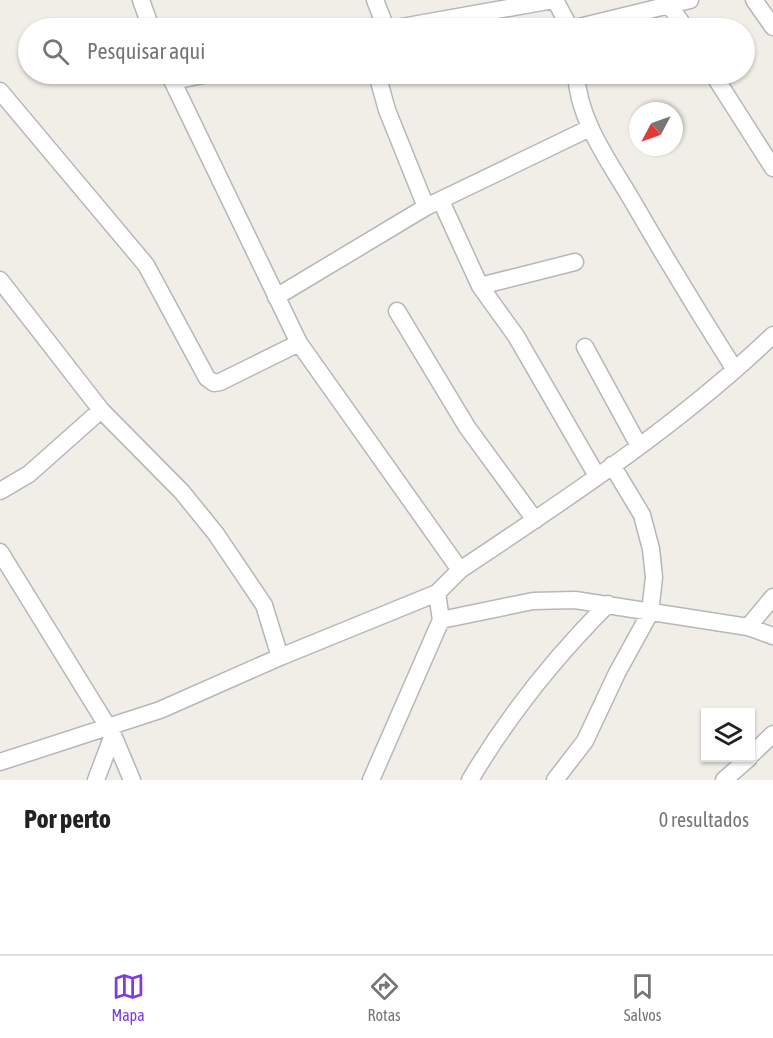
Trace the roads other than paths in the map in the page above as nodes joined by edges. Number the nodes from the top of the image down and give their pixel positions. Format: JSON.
{"nodes":[{"id":1,"x":141,"y":0,"type":"edge"},
{"id":2,"x":375,"y":0,"type":"edge"},
{"id":3,"x":554,"y":0,"type":"edge"},
{"id":4,"x":690,"y":0,"type":"edge"},
{"id":5,"x":754,"y":0,"type":"edge"},
{"id":6,"x":670,"y":6,"type":"junction"},
{"id":7,"x":147,"y":18,"type":"edge"},
{"id":8,"x":382,"y":18,"type":"edge"},
{"id":9,"x":452,"y":18,"type":"edge"},
{"id":10,"x":564,"y":18,"type":"edge"},
{"id":11,"x":618,"y":18,"type":"edge"},
{"id":12,"x":678,"y":18,"type":"edge"},
{"id":13,"x":773,"y":27,"type":"edge"},
{"id":14,"x":174,"y":84,"type":"edge"},
{"id":15,"x":380,"y":84,"type":"edge"},
{"id":16,"x":577,"y":84,"type":"edge"},
{"id":17,"x":719,"y":84,"type":"edge"},
{"id":18,"x":0,"y":91,"type":"edge"},
{"id":19,"x":590,"y":128,"type":"junction"},
{"id":20,"x":773,"y":168,"type":"edge"},
{"id":21,"x":434,"y":204,"type":"junction"},
{"id":22,"x":575,"y":262,"type":"dead end"},
{"id":23,"x":0,"y":280,"type":"edge"},
{"id":24,"x":480,"y":286,"type":"junction"},
{"id":25,"x":276,"y":297,"type":"junction"},
{"id":26,"x":397,"y":311,"type":"dead end"},
{"id":27,"x":772,"y":340,"type":"edge"},
{"id":28,"x":299,"y":343,"type":"junction"},
{"id":29,"x":585,"y":347,"type":"dead end"},
{"id":30,"x":735,"y":370,"type":"junction"},
{"id":31,"x":101,"y":410,"type":"junction"},
{"id":32,"x":639,"y":446,"type":"junction"},
{"id":33,"x":612,"y":465,"type":"junction"},
{"id":34,"x":597,"y":476,"type":"junction"},
{"id":35,"x":0,"y":491,"type":"edge"},
{"id":36,"x":535,"y":520,"type":"junction"},
{"id":37,"x":0,"y":552,"type":"edge"},
{"id":38,"x":460,"y":570,"type":"junction"},
{"id":39,"x":437,"y":593,"type":"junction"},
{"id":40,"x":773,"y":597,"type":"edge"},
{"id":41,"x":608,"y":604,"type":"junction"},
{"id":42,"x":650,"y":613,"type":"junction"},
{"id":43,"x":441,"y":620,"type":"junction"},
{"id":44,"x":748,"y":627,"type":"junction"},
{"id":45,"x":773,"y":636,"type":"edge"},
{"id":46,"x":280,"y":657,"type":"junction"},
{"id":47,"x":111,"y":732,"type":"junction"},
{"id":48,"x":773,"y":734,"type":"edge"},
{"id":49,"x":755,"y":752,"type":"edge"},
{"id":50,"x":0,"y":762,"type":"edge"},
{"id":51,"x":744,"y":762,"type":"edge"},
{"id":52,"x":96,"y":780,"type":"edge"},
{"id":53,"x":132,"y":780,"type":"edge"},
{"id":54,"x":371,"y":780,"type":"edge"},
{"id":55,"x":470,"y":780,"type":"edge"},
{"id":56,"x":555,"y":780,"type":"edge"},
{"id":57,"x":724,"y":780,"type":"edge"}],
"edges":[{"from":1,"to":7,"type":"street"},
{"from":2,"to":8,"type":"street"},
{"from":3,"to":9,"type":"street"},
{"from":3,"to":10,"type":"street"},
{"from":4,"to":6,"type":"street"},
{"from":5,"to":13,"type":"street"},
{"from":6,"to":11,"type":"street"},
{"from":6,"to":12,"type":"street"},
{"from":14,"to":25,"type":"street"},
{"from":15,"to":21,"type":"street"},
{"from":16,"to":19,"type":"street"},
{"from":17,"to":20,"type":"street"},
{"from":18,"to":28,"type":"street"},
{"from":19,"to":21,"type":"street"},
{"from":19,"to":30,"type":"street"},
{"from":21,"to":24,"type":"street"},
{"from":21,"to":25,"type":"street"},
{"from":22,"to":24,"type":"street"},
{"from":23,"to":31,"type":"street"},
{"from":24,"to":34,"type":"street"},
{"from":25,"to":28,"type":"street"},
{"from":26,"to":36,"type":"street"},
{"from":27,"to":30,"type":"street"},
{"from":28,"to":38,"type":"street"},
{"from":29,"to":32,"type":"street"},
{"from":30,"to":32,"type":"street"},
{"from":31,"to":35,"type":"street"},
{"from":31,"to":46,"type":"street"},
{"from":32,"to":33,"type":"street"},
{"from":33,"to":34,"type":"street"},
{"from":33,"to":42,"type":"street"},
{"from":34,"to":36,"type":"street"},
{"from":36,"to":38,"type":"street"},
{"from":37,"to":47,"type":"street"},
{"from":38,"to":39,"type":"street"},
{"from":39,"to":43,"type":"street"},
{"from":39,"to":46,"type":"street"},
{"from":40,"to":44,"type":"street"},
{"from":41,"to":42,"type":"street"},
{"from":41,"to":43,"type":"street"},
{"from":41,"to":55,"type":"street"},
{"from":42,"to":44,"type":"street"},
{"from":42,"to":56,"type":"street"},
{"from":43,"to":54,"type":"street"},
{"from":44,"to":45,"type":"street"},
{"from":46,"to":47,"type":"street"},
{"from":47,"to":50,"type":"street"},
{"from":47,"to":52,"type":"street"},
{"from":47,"to":53,"type":"street"},
{"from":48,"to":49,"type":"street"},
{"from":51,"to":57,"type":"street"}]}
